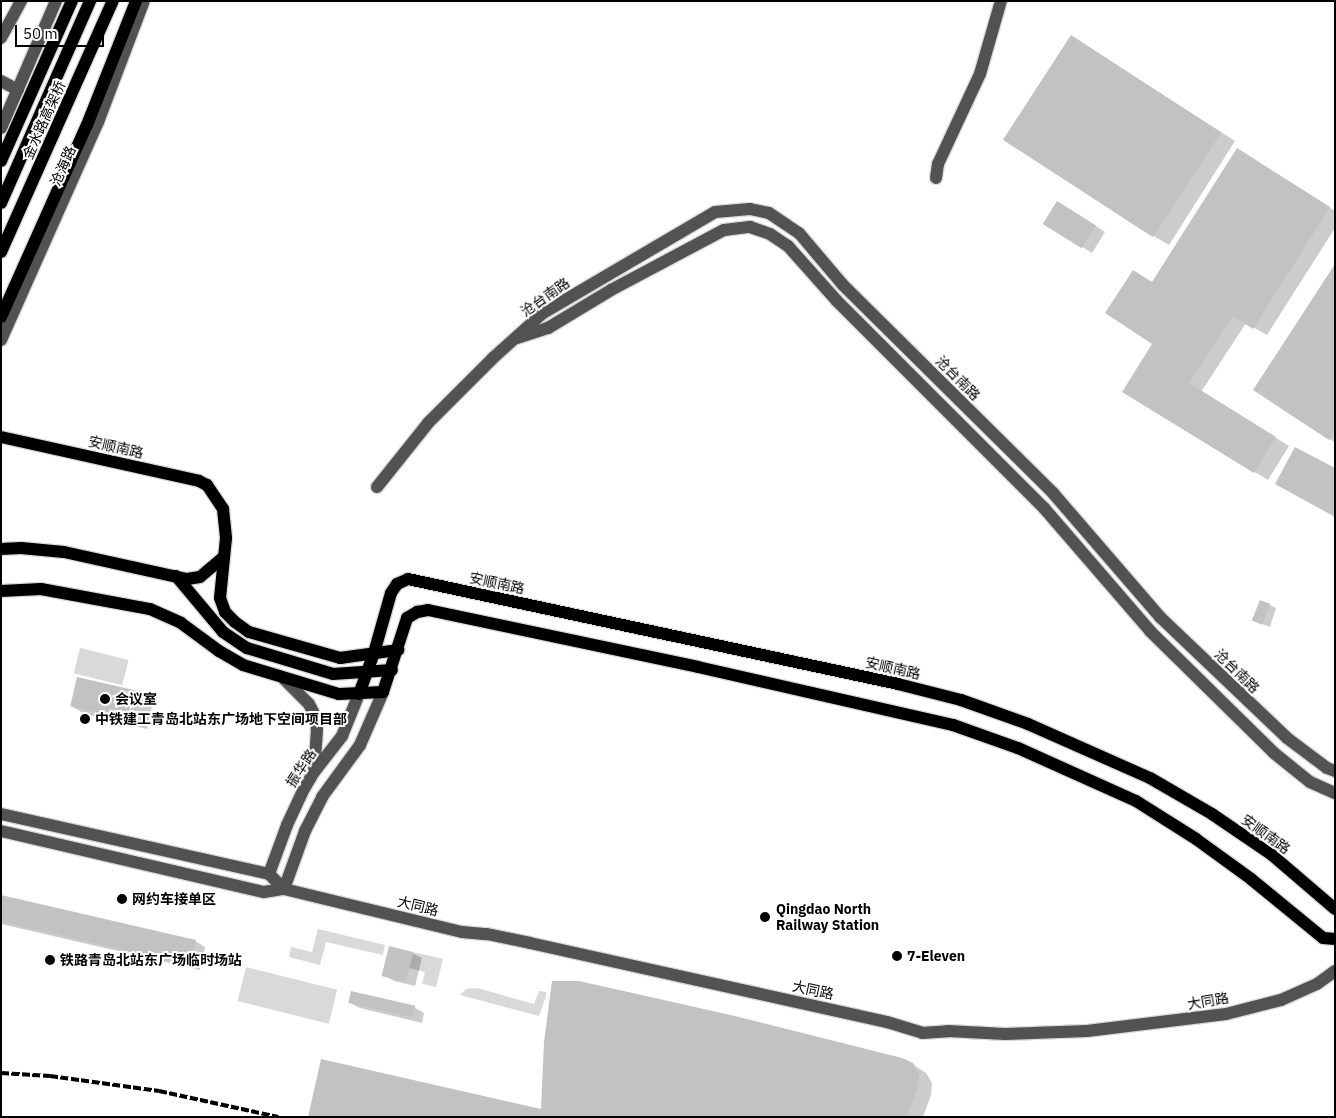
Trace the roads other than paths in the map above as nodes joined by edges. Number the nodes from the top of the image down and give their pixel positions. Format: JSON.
{"nodes":[{"id":1,"x":22,"y":1,"type":"edge"},
{"id":2,"x":56,"y":1,"type":"edge"},
{"id":3,"x":72,"y":1,"type":"edge"},
{"id":4,"x":89,"y":1,"type":"edge"},
{"id":5,"x":112,"y":1,"type":"edge"},
{"id":6,"x":136,"y":1,"type":"edge"},
{"id":7,"x":144,"y":1,"type":"edge"},
{"id":8,"x":1001,"y":1,"type":"edge"},
{"id":9,"x":1,"y":38,"type":"edge"},
{"id":10,"x":1,"y":81,"type":"edge"},
{"id":11,"x":18,"y":90,"type":"junction"},
{"id":12,"x":1,"y":128,"type":"edge"},
{"id":13,"x":1,"y":161,"type":"edge"},
{"id":14,"x":936,"y":178,"type":"dead end"},
{"id":15,"x":1,"y":187,"type":"edge"},
{"id":16,"x":1,"y":203,"type":"edge"},
{"id":17,"x":1,"y":248,"type":"edge"},
{"id":18,"x":1,"y":252,"type":"edge"},
{"id":19,"x":1,"y":317,"type":"edge"},
{"id":20,"x":512,"y":339,"type":"junction"},
{"id":21,"x":1,"y":340,"type":"edge"},
{"id":22,"x":1,"y":437,"type":"edge"},
{"id":23,"x":377,"y":487,"type":"dead end"},
{"id":24,"x":5,"y":548,"type":"edge"},
{"id":25,"x":223,"y":558,"type":"junction"},
{"id":26,"x":176,"y":576,"type":"junction"},
{"id":27,"x":397,"y":584,"type":"joint"},
{"id":28,"x":1,"y":591,"type":"edge"},
{"id":29,"x":398,"y":650,"type":"junction"},
{"id":30,"x":374,"y":654,"type":"junction"},
{"id":31,"x":392,"y":670,"type":"junction"},
{"id":32,"x":367,"y":673,"type":"junction"},
{"id":33,"x":284,"y":679,"type":"junction"},
{"id":34,"x":383,"y":692,"type":"junction"},
{"id":35,"x":359,"y":694,"type":"junction"},
{"id":36,"x":1335,"y":771,"type":"edge"},
{"id":37,"x":314,"y":772,"type":"junction"},
{"id":38,"x":1335,"y":793,"type":"edge"},
{"id":39,"x":1,"y":814,"type":"edge"},
{"id":40,"x":1,"y":831,"type":"edge"},
{"id":41,"x":269,"y":874,"type":"junction"},
{"id":42,"x":284,"y":889,"type":"junction"},
{"id":43,"x":1335,"y":909,"type":"edge"},
{"id":44,"x":1335,"y":939,"type":"edge"},
{"id":45,"x":1335,"y":971,"type":"edge"}],
"edges":[{"from":1,"to":9,"type":"street"},
{"from":2,"to":11,"type":"street"},
{"from":3,"to":13,"type":"main road"},
{"from":4,"to":15,"type":"street"},
{"from":4,"to":16,"type":"main road","name":"金水路高架桥"},
{"from":5,"to":17,"type":"street","name":"沧海路"},
{"from":5,"to":18,"type":"main road","name":"金水路高架桥"},
{"from":6,"to":19,"type":"main road"},
{"from":7,"to":21,"type":"street","name":"沧海路"},
{"from":8,"to":14,"type":"street"},
{"from":10,"to":11,"type":"street"},
{"from":11,"to":12,"type":"street"},
{"from":20,"to":23,"type":"street","name":"沧台南路"},
{"from":20,"to":36,"type":"street","name":"沧台南路"},
{"from":20,"to":38,"type":"street","name":"沧台南路"},
{"from":22,"to":25,"type":"main road","name":"安顺南路"},
{"from":24,"to":26,"type":"main road"},
{"from":25,"to":26,"type":"main road"},
{"from":25,"to":30,"type":"main road","name":"安顺南路"},
{"from":26,"to":32,"type":"main road"},
{"from":27,"to":30,"type":"main road","name":"振华路"},
{"from":27,"to":43,"type":"main road","name":"安顺南路"},
{"from":28,"to":33,"type":"main road"},
{"from":29,"to":30,"type":"main road","name":"安顺南路"},
{"from":29,"to":31,"type":"main road"},
{"from":29,"to":44,"type":"main road"},
{"from":30,"to":32,"type":"main road","name":"振华路"},
{"from":31,"to":32,"type":"main road"},
{"from":31,"to":34,"type":"main road"},
{"from":32,"to":35,"type":"main road","name":"振华路"},
{"from":33,"to":35,"type":"main road"},
{"from":33,"to":37,"type":"street"},
{"from":34,"to":35,"type":"main road"},
{"from":34,"to":42,"type":"street"},
{"from":35,"to":37,"type":"street","name":"振华路"},
{"from":37,"to":41,"type":"street","name":"振华路"},
{"from":39,"to":41,"type":"street"},
{"from":40,"to":42,"type":"street","name":"大同路"},
{"from":41,"to":42,"type":"street"},
{"from":42,"to":45,"type":"street","name":"大同路"}]}
